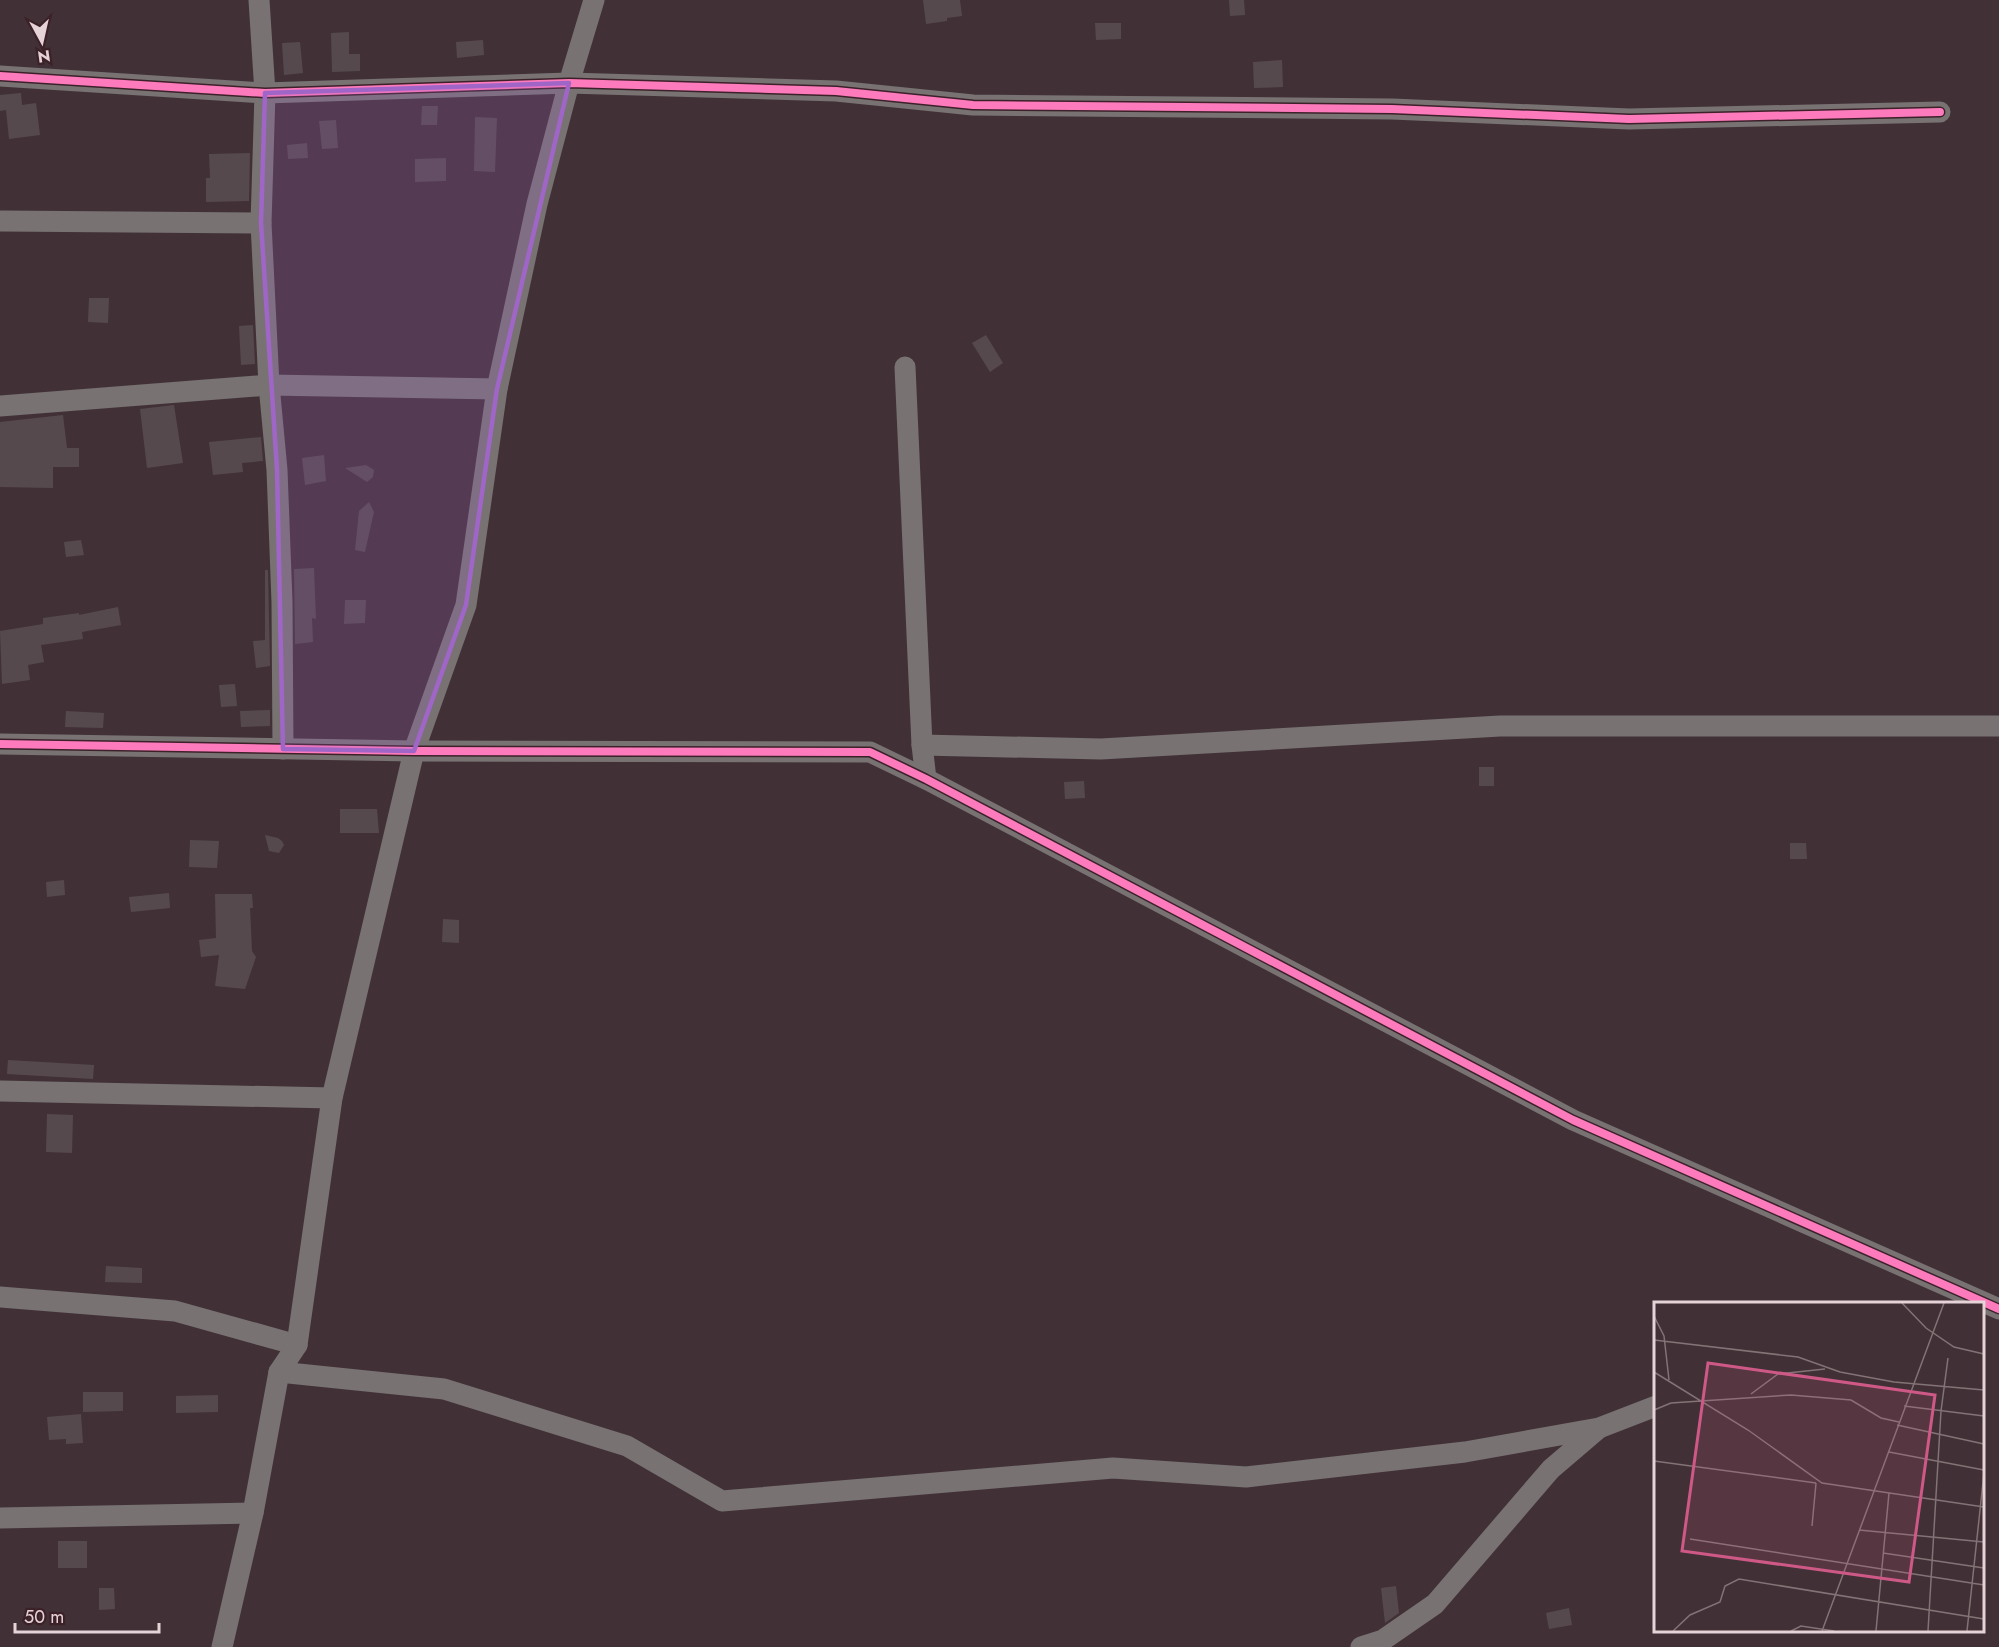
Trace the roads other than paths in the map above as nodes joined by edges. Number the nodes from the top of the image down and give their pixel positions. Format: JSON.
{"nodes":[{"id":1,"x":259,"y":0,"type":"edge"},
{"id":2,"x":594,"y":0,"type":"edge"},
{"id":3,"x":0,"y":76,"type":"edge"},
{"id":4,"x":569,"y":83,"type":"junction"},
{"id":5,"x":265,"y":93,"type":"junction"},
{"id":6,"x":1940,"y":112,"type":"dead end"},
{"id":7,"x":0,"y":221,"type":"edge"},
{"id":8,"x":261,"y":223,"type":"junction"},
{"id":9,"x":906,"y":367,"type":"dead end"},
{"id":10,"x":268,"y":385,"type":"junction"},
{"id":11,"x":497,"y":389,"type":"junction"},
{"id":12,"x":0,"y":406,"type":"edge"},
{"id":13,"x":1999,"y":726,"type":"edge"},
{"id":14,"x":0,"y":744,"type":"edge"},
{"id":15,"x":922,"y":745,"type":"junction"},
{"id":16,"x":283,"y":749,"type":"junction"},
{"id":17,"x":414,"y":751,"type":"junction"},
{"id":18,"x":926,"y":779,"type":"junction"},
{"id":19,"x":0,"y":1091,"type":"edge"},
{"id":20,"x":332,"y":1098,"type":"junction"},
{"id":21,"x":0,"y":1297,"type":"edge"},
{"id":22,"x":1983,"y":1302,"type":"edge"},
{"id":23,"x":1984,"y":1302,"type":"edge"},
{"id":24,"x":1999,"y":1309,"type":"edge"},
{"id":25,"x":1999,"y":1319,"type":"edge"},
{"id":26,"x":1984,"y":1321,"type":"edge"},
{"id":27,"x":297,"y":1345,"type":"junction"},
{"id":28,"x":279,"y":1372,"type":"junction"},
{"id":29,"x":1654,"y":1407,"type":"edge"},
{"id":30,"x":1599,"y":1428,"type":"junction"},
{"id":31,"x":253,"y":1513,"type":"junction"},
{"id":32,"x":0,"y":1518,"type":"edge"},
{"id":33,"x":222,"y":1647,"type":"edge"},
{"id":34,"x":1361,"y":1647,"type":"edge"}],
"edges":[{"from":1,"to":5,"type":"street"},
{"from":2,"to":4,"type":"street"},
{"from":3,"to":5,"type":"street"},
{"from":4,"to":5,"type":"street"},
{"from":4,"to":6,"type":"street"},
{"from":4,"to":11,"type":"street"},
{"from":5,"to":8,"type":"street"},
{"from":7,"to":8,"type":"street"},
{"from":8,"to":10,"type":"street"},
{"from":9,"to":15,"type":"street"},
{"from":10,"to":11,"type":"street"},
{"from":10,"to":12,"type":"street"},
{"from":10,"to":16,"type":"street"},
{"from":11,"to":17,"type":"street"},
{"from":13,"to":15,"type":"street"},
{"from":14,"to":16,"type":"street"},
{"from":15,"to":18,"type":"street"},
{"from":16,"to":17,"type":"street"},
{"from":17,"to":18,"type":"street"},
{"from":17,"to":20,"type":"street"},
{"from":18,"to":22,"type":"street"},
{"from":19,"to":20,"type":"street"},
{"from":20,"to":27,"type":"street"},
{"from":21,"to":27,"type":"street"},
{"from":23,"to":24,"type":"street"},
{"from":25,"to":26,"type":"street"},
{"from":27,"to":28,"type":"street"},
{"from":28,"to":30,"type":"street"},
{"from":28,"to":31,"type":"street"},
{"from":29,"to":30,"type":"street"},
{"from":30,"to":34,"type":"street"},
{"from":31,"to":32,"type":"street"},
{"from":31,"to":33,"type":"street"}]}
